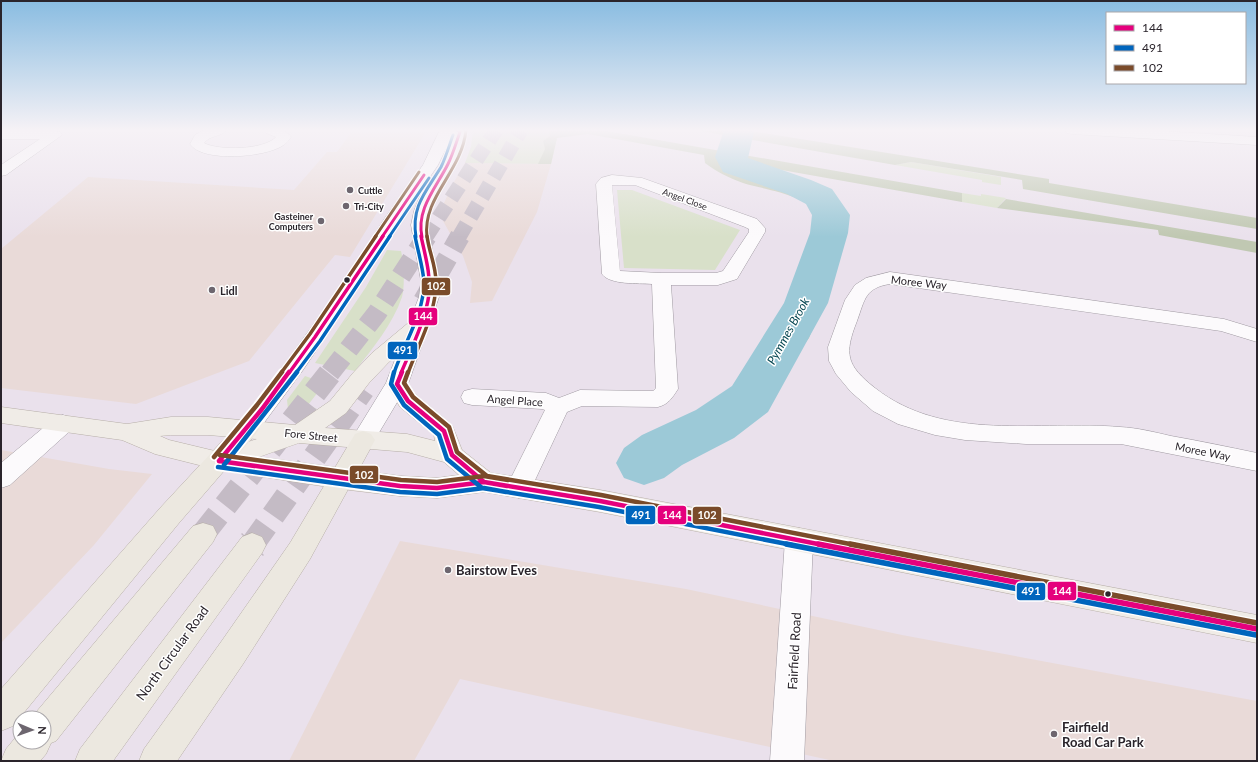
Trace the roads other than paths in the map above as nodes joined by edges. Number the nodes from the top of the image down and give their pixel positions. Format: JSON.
{"nodes":[{"id":1,"x":10,"y":166,"type":"edge"},
{"id":2,"x":431,"y":166,"type":"edge"},
{"id":3,"x":448,"y":166,"type":"edge"},
{"id":4,"x":1,"y":172,"type":"edge"},
{"id":5,"x":662,"y":279,"type":"junction"},
{"id":6,"x":420,"y":324,"type":"junction"},
{"id":7,"x":1257,"y":336,"type":"edge"},
{"id":8,"x":397,"y":384,"type":"junction"},
{"id":9,"x":472,"y":397,"type":"dead end"},
{"id":10,"x":558,"y":407,"type":"junction"},
{"id":11,"x":1,"y":415,"type":"edge"},
{"id":12,"x":63,"y":424,"type":"junction"},
{"id":13,"x":247,"y":428,"type":"junction"},
{"id":14,"x":126,"y":432,"type":"junction"},
{"id":15,"x":299,"y":434,"type":"junction"},
{"id":16,"x":363,"y":440,"type":"junction"},
{"id":17,"x":452,"y":455,"type":"junction"},
{"id":18,"x":219,"y":461,"type":"junction"},
{"id":19,"x":1257,"y":462,"type":"edge"},
{"id":20,"x":1,"y":478,"type":"edge"},
{"id":21,"x":341,"y":479,"type":"junction"},
{"id":22,"x":484,"y":482,"type":"junction"},
{"id":23,"x":519,"y":488,"type":"junction"},
{"id":24,"x":203,"y":534,"type":"tunnel mouth"},
{"id":25,"x":799,"y":540,"type":"junction"},
{"id":26,"x":252,"y":545,"type":"tunnel mouth"},
{"id":27,"x":1257,"y":629,"type":"edge"},
{"id":28,"x":1,"y":714,"type":"edge"},
{"id":29,"x":52,"y":719,"type":"edge"},
{"id":30,"x":27,"y":750,"type":"edge"},
{"id":31,"x":18,"y":761,"type":"edge"},
{"id":32,"x":92,"y":761,"type":"edge"},
{"id":33,"x":156,"y":761,"type":"edge"},
{"id":34,"x":787,"y":761,"type":"edge"}],
"edges":[{"from":1,"to":4,"type":"street"},
{"from":2,"to":13,"type":"street"},
{"from":3,"to":6,"type":"street"},
{"from":5,"to":5,"type":"street","name":"Angel Close"},
{"from":5,"to":10,"type":"street"},
{"from":6,"to":8,"type":"street"},
{"from":6,"to":15,"type":"main road"},
{"from":7,"to":19,"type":"street","name":"Moree Way"},
{"from":8,"to":16,"type":"street"},
{"from":8,"to":17,"type":"main road"},
{"from":9,"to":10,"type":"street","name":"Angel Place"},
{"from":10,"to":23,"type":"street"},
{"from":11,"to":12,"type":"main road","name":"Fore Street"},
{"from":12,"to":14,"type":"main road","name":"Fore Street"},
{"from":12,"to":20,"type":"street"},
{"from":13,"to":14,"type":"main road","name":"Fore Street"},
{"from":13,"to":15,"type":"main road","name":"Fore Street"},
{"from":13,"to":18,"type":"highway"},
{"from":14,"to":18,"type":"main road","name":"Fore Street"},
{"from":15,"to":16,"type":"main road","name":"Fore Street"},
{"from":15,"to":18,"type":"main road"},
{"from":16,"to":17,"type":"main road","name":"Fore Street"},
{"from":16,"to":21,"type":"highway"},
{"from":17,"to":22,"type":"main road","name":"Fore Street"},
{"from":18,"to":21,"type":"main road","name":"Fore Street"},
{"from":18,"to":28,"type":"highway"},
{"from":21,"to":22,"type":"main road","name":"Fore Street"},
{"from":21,"to":33,"type":"highway"},
{"from":22,"to":23,"type":"main road","name":"Fore Street"},
{"from":23,"to":25,"type":"main road","name":"Fore Street"},
{"from":24,"to":29,"type":"highway"},
{"from":25,"to":27,"type":"main road","name":"Fore Street"},
{"from":25,"to":34,"type":"street","name":"Fairfield Road"},
{"from":26,"to":32,"type":"highway","name":"North Circular Road"},
{"from":30,"to":31,"type":"highway"}]}
